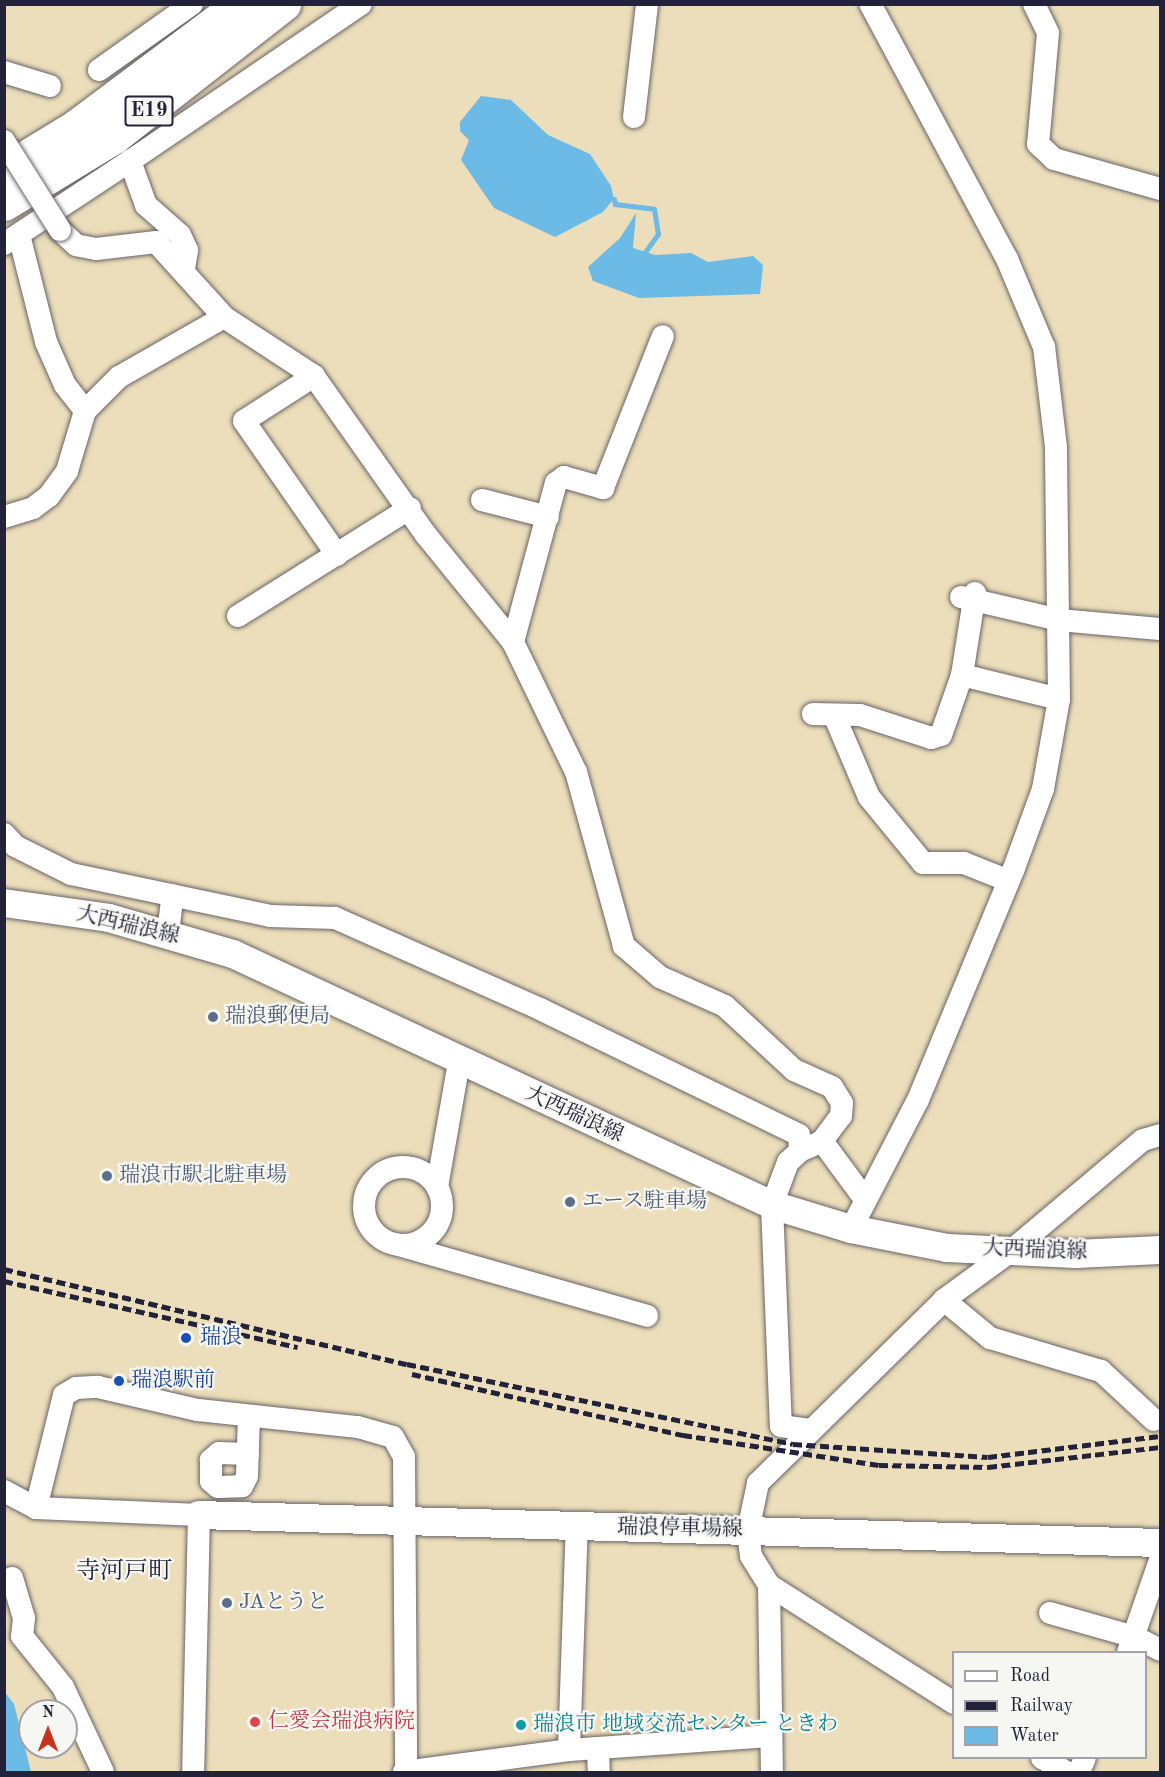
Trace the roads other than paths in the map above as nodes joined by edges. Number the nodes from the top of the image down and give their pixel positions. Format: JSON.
{"nodes":[{"id":1,"x":192,"y":4,"type":"edge"},
{"id":2,"x":239,"y":4,"type":"edge"},
{"id":3,"x":647,"y":4,"type":"edge"},
{"id":4,"x":870,"y":4,"type":"edge"},
{"id":5,"x":1034,"y":4,"type":"edge"},
{"id":6,"x":284,"y":5,"type":"edge"},
{"id":7,"x":347,"y":9,"type":"edge"},
{"id":8,"x":99,"y":70,"type":"dead end"},
{"id":9,"x":4,"y":72,"type":"edge"},
{"id":10,"x":50,"y":86,"type":"dead end"},
{"id":11,"x":634,"y":117,"type":"dead end"},
{"id":12,"x":4,"y":141,"type":"edge"},
{"id":13,"x":130,"y":161,"type":"junction"},
{"id":14,"x":4,"y":170,"type":"edge"},
{"id":15,"x":1161,"y":189,"type":"edge"},
{"id":16,"x":4,"y":204,"type":"edge"},
{"id":17,"x":12,"y":240,"type":"edge"},
{"id":18,"x":184,"y":270,"type":"junction"},
{"id":19,"x":224,"y":317,"type":"junction"},
{"id":20,"x":663,"y":336,"type":"dead end"},
{"id":21,"x":314,"y":376,"type":"junction"},
{"id":22,"x":85,"y":411,"type":"junction"},
{"id":23,"x":482,"y":500,"type":"dead end"},
{"id":24,"x":410,"y":508,"type":"junction"},
{"id":25,"x":4,"y":517,"type":"edge"},
{"id":26,"x":548,"y":518,"type":"junction"},
{"id":27,"x":337,"y":555,"type":"junction"},
{"id":28,"x":238,"y":616,"type":"dead end"},
{"id":29,"x":1059,"y":620,"type":"junction"},
{"id":30,"x":1161,"y":629,"type":"edge"},
{"id":31,"x":513,"y":642,"type":"junction"},
{"id":32,"x":962,"y":675,"type":"junction"},
{"id":33,"x":1059,"y":699,"type":"junction"},
{"id":34,"x":4,"y":834,"type":"edge"},
{"id":35,"x":1009,"y":881,"type":"junction"},
{"id":36,"x":173,"y":895,"type":"junction"},
{"id":37,"x":4,"y":903,"type":"edge"},
{"id":38,"x":168,"y":933,"type":"junction"},
{"id":39,"x":459,"y":1062,"type":"junction"},
{"id":40,"x":1161,"y":1135,"type":"edge"},
{"id":41,"x":822,"y":1141,"type":"junction"},
{"id":42,"x":800,"y":1151,"type":"junction"},
{"id":43,"x":437,"y":1187,"type":"junction"},
{"id":44,"x":864,"y":1198,"type":"junction"},
{"id":45,"x":772,"y":1205,"type":"junction"},
{"id":46,"x":851,"y":1229,"type":"junction"},
{"id":47,"x":395,"y":1244,"type":"junction"},
{"id":48,"x":1161,"y":1250,"type":"edge"},
{"id":49,"x":1011,"y":1251,"type":"junction"},
{"id":50,"x":944,"y":1300,"type":"junction"},
{"id":51,"x":647,"y":1316,"type":"dead end"},
{"id":52,"x":249,"y":1416,"type":"junction"},
{"id":53,"x":1154,"y":1420,"type":"dead end"},
{"id":54,"x":808,"y":1430,"type":"junction"},
{"id":55,"x":248,"y":1454,"type":"dead end"},
{"id":56,"x":4,"y":1491,"type":"edge"},
{"id":57,"x":36,"y":1508,"type":"junction"},
{"id":58,"x":199,"y":1515,"type":"junction"},
{"id":59,"x":405,"y":1521,"type":"junction"},
{"id":60,"x":577,"y":1526,"type":"junction"},
{"id":61,"x":748,"y":1531,"type":"junction"},
{"id":62,"x":1161,"y":1543,"type":"edge"},
{"id":63,"x":1161,"y":1560,"type":"edge"},
{"id":64,"x":12,"y":1578,"type":"dead end"},
{"id":65,"x":769,"y":1585,"type":"junction"},
{"id":66,"x":1050,"y":1613,"type":"dead end"},
{"id":67,"x":1131,"y":1645,"type":"edge"},
{"id":68,"x":1161,"y":1650,"type":"edge"},
{"id":69,"x":952,"y":1702,"type":"edge"},
{"id":70,"x":771,"y":1736,"type":"junction"},
{"id":71,"x":598,"y":1748,"type":"junction"},
{"id":72,"x":569,"y":1750,"type":"junction"},
{"id":73,"x":1044,"y":1759,"type":"edge"},
{"id":74,"x":1085,"y":1759,"type":"edge"},
{"id":75,"x":405,"y":1772,"type":"edge"},
{"id":76,"x":103,"y":1773,"type":"edge"},
{"id":77,"x":193,"y":1773,"type":"edge"},
{"id":78,"x":599,"y":1773,"type":"edge"},
{"id":79,"x":772,"y":1773,"type":"edge"},
{"id":80,"x":1066,"y":1773,"type":"edge"},
{"id":81,"x":1079,"y":1773,"type":"edge"}],
"edges":[{"from":1,"to":8,"type":"street"},
{"from":2,"to":14,"type":"highway","number":"E19"},
{"from":3,"to":11,"type":"street"},
{"from":4,"to":29,"type":"street"},
{"from":5,"to":15,"type":"street"},
{"from":6,"to":16,"type":"highway","number":"E19"},
{"from":7,"to":13,"type":"street"},
{"from":9,"to":10,"type":"street"},
{"from":12,"to":18,"type":"street","bridge":true},
{"from":13,"to":17,"type":"street"},
{"from":13,"to":18,"type":"street"},
{"from":17,"to":22,"type":"street"},
{"from":18,"to":19,"type":"street"},
{"from":19,"to":21,"type":"street"},
{"from":19,"to":22,"type":"street"},
{"from":20,"to":26,"type":"street"},
{"from":21,"to":24,"type":"street"},
{"from":21,"to":27,"type":"street"},
{"from":22,"to":25,"type":"street"},
{"from":23,"to":26,"type":"street"},
{"from":24,"to":27,"type":"street"},
{"from":24,"to":31,"type":"street"},
{"from":26,"to":31,"type":"street"},
{"from":27,"to":28,"type":"street"},
{"from":29,"to":30,"type":"street"},
{"from":29,"to":32,"type":"street"},
{"from":29,"to":33,"type":"street"},
{"from":31,"to":41,"type":"street"},
{"from":32,"to":33,"type":"street"},
{"from":32,"to":35,"type":"street"},
{"from":33,"to":35,"type":"street"},
{"from":34,"to":36,"type":"street"},
{"from":35,"to":44,"type":"street"},
{"from":36,"to":38,"type":"street"},
{"from":36,"to":42,"type":"street"},
{"from":37,"to":38,"type":"main road","name":"大西瑞浪線"},
{"from":38,"to":39,"type":"main road","name":"大西瑞浪線"},
{"from":39,"to":43,"type":"street"},
{"from":39,"to":45,"type":"main road","name":"大西瑞浪線"},
{"from":40,"to":49,"type":"street"},
{"from":41,"to":42,"type":"street"},
{"from":41,"to":44,"type":"street"},
{"from":42,"to":45,"type":"street"},
{"from":43,"to":47,"type":"street"},
{"from":43,"to":47,"type":"street"},
{"from":44,"to":46,"type":"street"},
{"from":45,"to":46,"type":"main road","name":"大西瑞浪線"},
{"from":45,"to":54,"type":"street"},
{"from":46,"to":49,"type":"main road","name":"大西瑞浪線"},
{"from":47,"to":51,"type":"street"},
{"from":48,"to":49,"type":"main road","name":"大西瑞浪線"},
{"from":49,"to":50,"type":"street"},
{"from":50,"to":53,"type":"street"},
{"from":50,"to":54,"type":"street"},
{"from":52,"to":55,"type":"street"},
{"from":52,"to":57,"type":"street"},
{"from":52,"to":59,"type":"street"},
{"from":54,"to":61,"type":"street"},
{"from":56,"to":57,"type":"street"},
{"from":57,"to":58,"type":"street"},
{"from":58,"to":59,"type":"main road","name":"瑞浪停車場線"},
{"from":58,"to":77,"type":"street"},
{"from":59,"to":60,"type":"main road","name":"瑞浪停車場線"},
{"from":59,"to":75,"type":"street"},
{"from":60,"to":61,"type":"main road","name":"瑞浪停車場線"},
{"from":60,"to":72,"type":"street"},
{"from":61,"to":62,"type":"main road","name":"瑞浪停車場線"},
{"from":61,"to":65,"type":"street"},
{"from":63,"to":67,"type":"street"},
{"from":64,"to":76,"type":"street"},
{"from":65,"to":69,"type":"street"},
{"from":65,"to":70,"type":"street"},
{"from":66,"to":67,"type":"street"},
{"from":67,"to":68,"type":"street"},
{"from":70,"to":71,"type":"street"},
{"from":70,"to":79,"type":"street"},
{"from":71,"to":72,"type":"street"},
{"from":71,"to":78,"type":"street"},
{"from":72,"to":75,"type":"street"},
{"from":73,"to":80,"type":"street"},
{"from":74,"to":81,"type":"street"}]}
